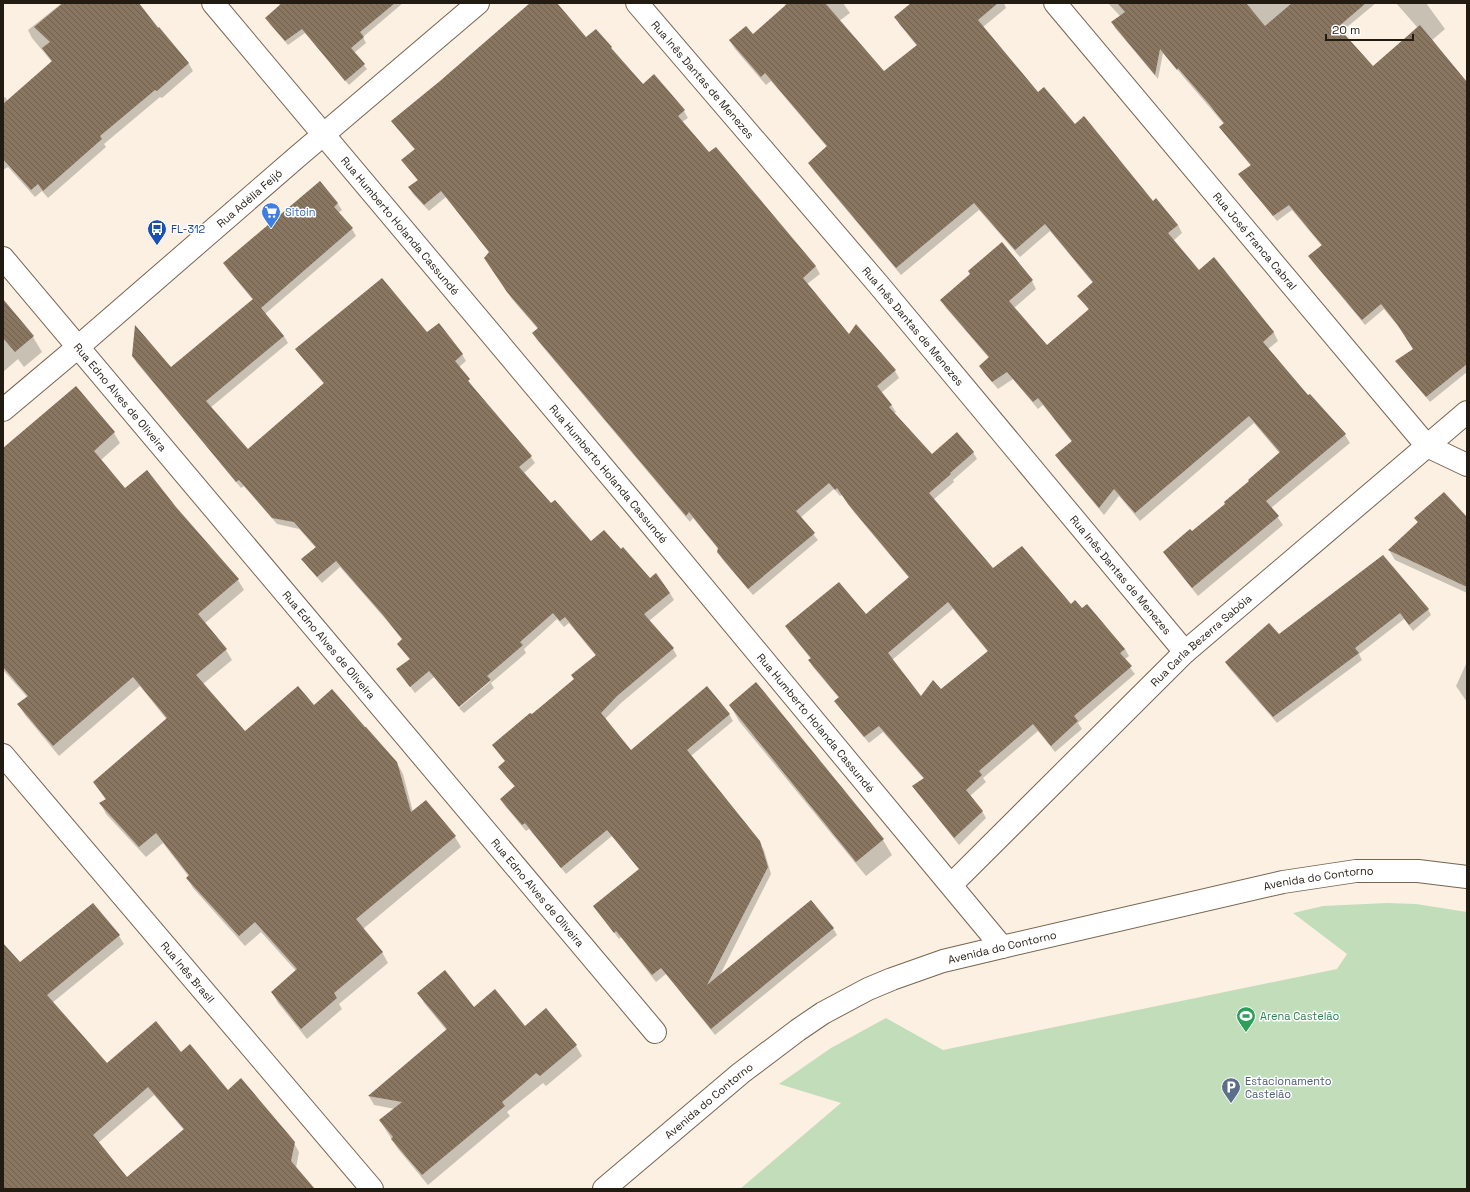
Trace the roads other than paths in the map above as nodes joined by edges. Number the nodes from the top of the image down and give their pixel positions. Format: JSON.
{"nodes":[{"id":1,"x":213,"y":3,"type":"edge"},
{"id":2,"x":478,"y":3,"type":"edge"},
{"id":3,"x":637,"y":3,"type":"edge"},
{"id":4,"x":1055,"y":3,"type":"edge"},
{"id":5,"x":323,"y":134,"type":"junction"},
{"id":6,"x":3,"y":258,"type":"edge"},
{"id":7,"x":78,"y":347,"type":"junction"},
{"id":8,"x":3,"y":410,"type":"edge"},
{"id":9,"x":1467,"y":412,"type":"edge"},
{"id":10,"x":1427,"y":446,"type":"junction"},
{"id":11,"x":1467,"y":465,"type":"edge"},
{"id":12,"x":1185,"y":652,"type":"junction"},
{"id":13,"x":3,"y":755,"type":"edge"},
{"id":14,"x":1467,"y":877,"type":"edge"},
{"id":15,"x":951,"y":885,"type":"junction"},
{"id":16,"x":1002,"y":946,"type":"junction"},
{"id":17,"x":655,"y":1032,"type":"dead end"},
{"id":18,"x":372,"y":1189,"type":"edge"},
{"id":19,"x":604,"y":1189,"type":"edge"}],
"edges":[{"from":1,"to":5,"type":"street","name":"Rua Humberto Holanda Cassundé"},
{"from":2,"to":5,"type":"street","name":"Rua Adélia Feijó"},
{"from":3,"to":12,"type":"street","name":"Rua Inês Dantas de Menezes"},
{"from":4,"to":10,"type":"street","name":"Rua José Franca Cabral"},
{"from":5,"to":7,"type":"street","name":"Rua Adélia Feijó"},
{"from":5,"to":15,"type":"street","name":"Rua Humberto Holanda Cassundé"},
{"from":6,"to":7,"type":"street","name":"Rua Edno Alves de Oliveira"},
{"from":7,"to":8,"type":"street","name":"Rua Adélia Feijó"},
{"from":7,"to":17,"type":"street","name":"Rua Edno Alves de Oliveira"},
{"from":9,"to":10,"type":"street","name":"Rua Carla Bezerra Sabóia"},
{"from":10,"to":11,"type":"street","name":"Rua José Franca Cabral"},
{"from":10,"to":12,"type":"street","name":"Rua Carla Bezerra Sabóia"},
{"from":12,"to":15,"type":"street","name":"Rua Carla Bezerra Sabóia"},
{"from":13,"to":18,"type":"street","name":"Rua Inês Brasil"},
{"from":14,"to":16,"type":"street","name":"Avenida do Contorno"},
{"from":15,"to":16,"type":"street","name":"Rua Humberto Holanda Cassundé"},
{"from":16,"to":19,"type":"street","name":"Avenida do Contorno"}]}
